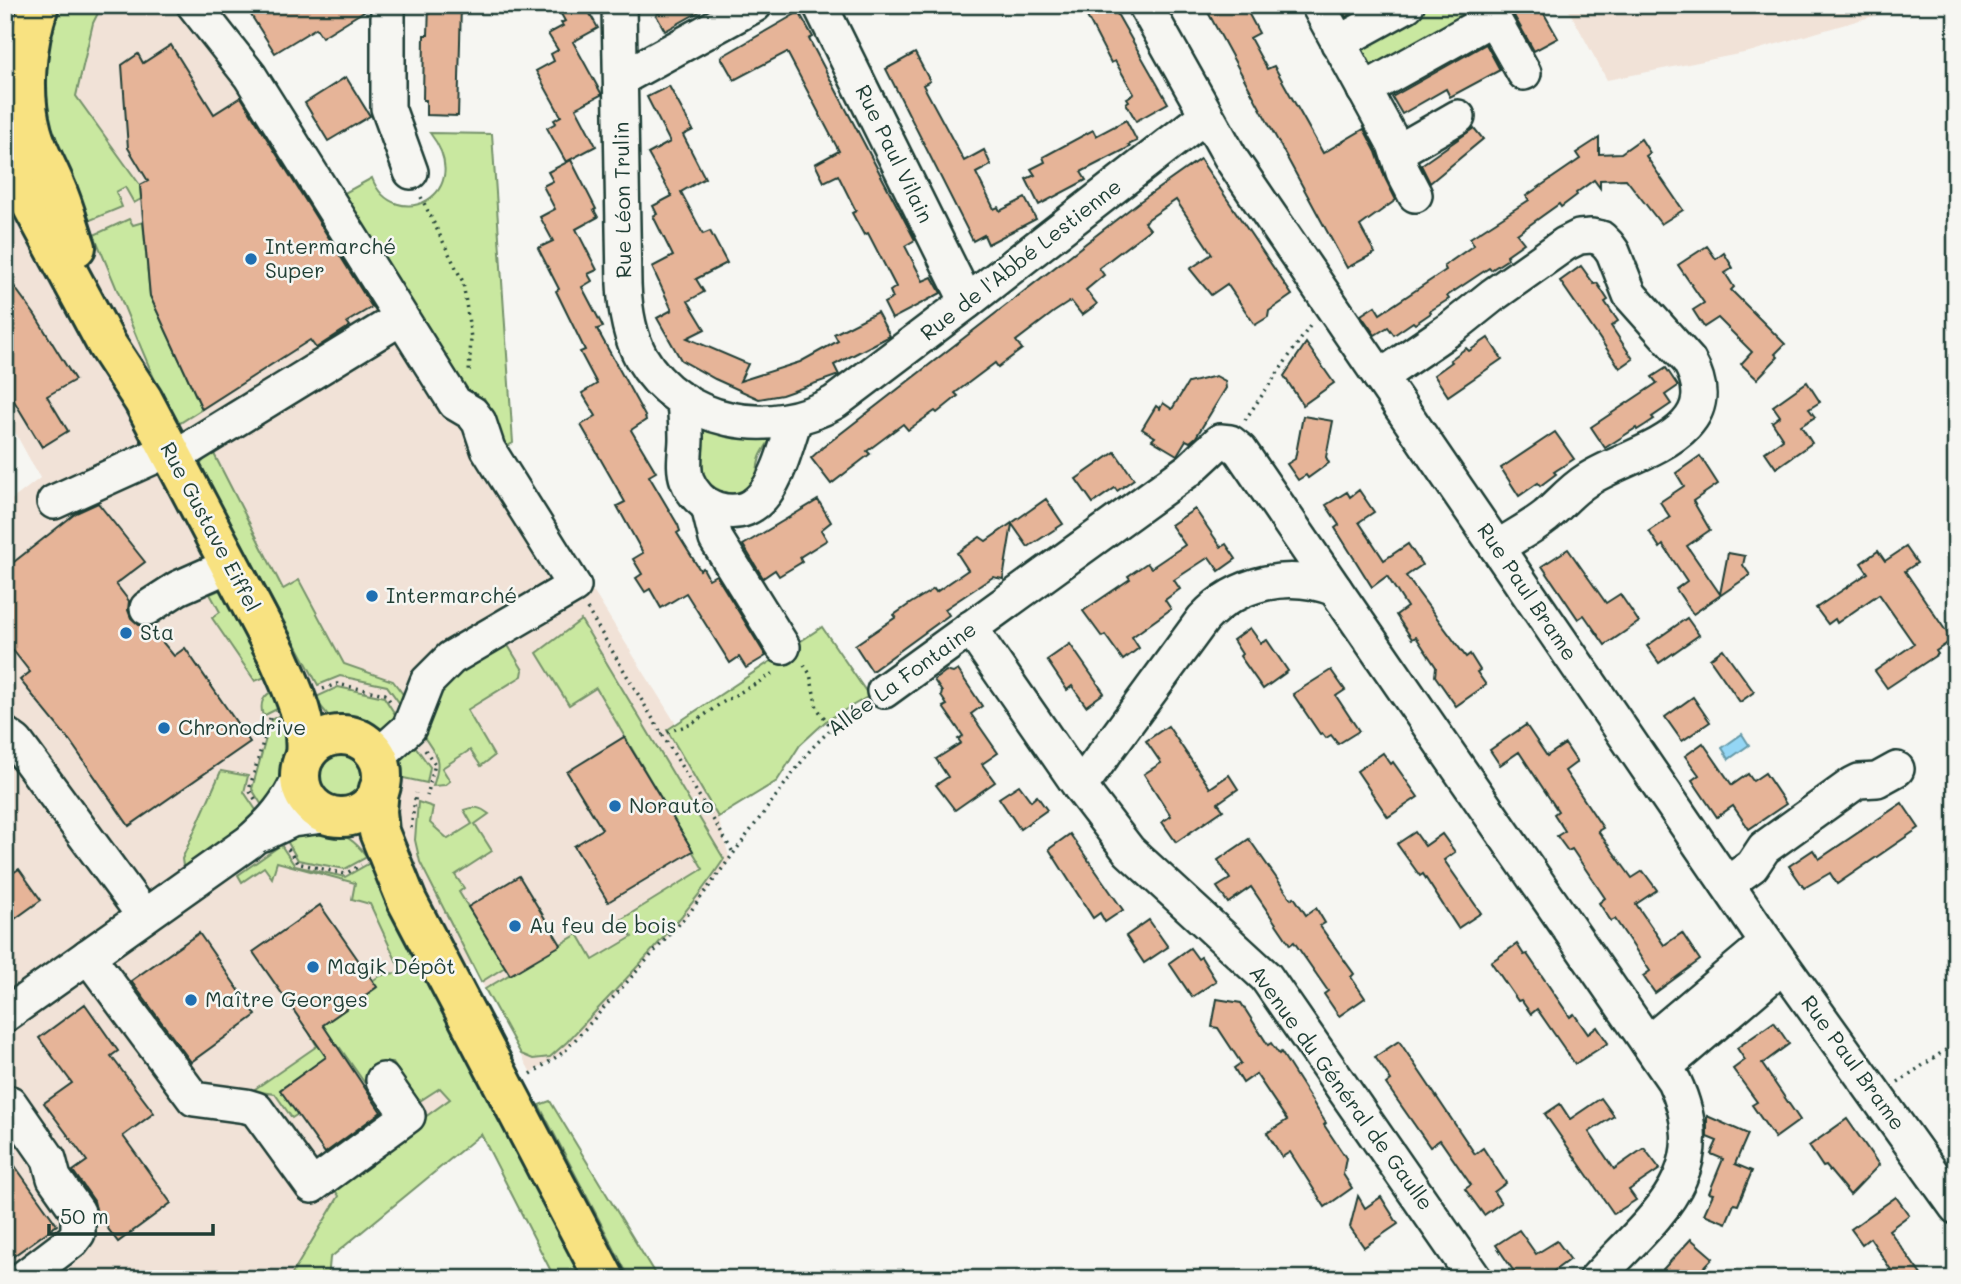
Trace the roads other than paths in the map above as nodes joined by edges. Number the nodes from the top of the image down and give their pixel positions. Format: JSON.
{"nodes":[{"id":1,"x":194,"y":5,"type":"edge"},
{"id":2,"x":388,"y":5,"type":"edge"},
{"id":3,"x":619,"y":5,"type":"edge"},
{"id":4,"x":755,"y":5,"type":"edge"},
{"id":5,"x":820,"y":5,"type":"edge"},
{"id":6,"x":1145,"y":5,"type":"edge"},
{"id":7,"x":1318,"y":5,"type":"edge"},
{"id":8,"x":1407,"y":5,"type":"edge"},
{"id":9,"x":1490,"y":12,"type":"edge"},
{"id":10,"x":25,"y":29,"type":"edge"},
{"id":11,"x":1338,"y":43,"type":"junction"},
{"id":12,"x":1524,"y":73,"type":"dead end"},
{"id":13,"x":622,"y":78,"type":"junction"},
{"id":14,"x":1364,"y":90,"type":"junction"},
{"id":15,"x":5,"y":109,"type":"edge"},
{"id":16,"x":1205,"y":116,"type":"junction"},
{"id":17,"x":1458,"y":117,"type":"dead end"},
{"id":18,"x":1397,"y":152,"type":"junction"},
{"id":19,"x":5,"y":155,"type":"edge"},
{"id":20,"x":411,"y":172,"type":"road end"},
{"id":21,"x":1415,"y":195,"type":"dead end"},
{"id":22,"x":76,"y":247,"type":"junction"},
{"id":23,"x":967,"y":302,"type":"junction"},
{"id":24,"x":401,"y":318,"type":"junction"},
{"id":25,"x":1380,"y":377,"type":"junction"},
{"id":26,"x":674,"y":392,"type":"junction"},
{"id":27,"x":143,"y":400,"type":"junction"},
{"id":28,"x":795,"y":420,"type":"junction"},
{"id":29,"x":171,"y":454,"type":"junction"},
{"id":30,"x":54,"y":502,"type":"dead end"},
{"id":31,"x":708,"y":506,"type":"junction"},
{"id":32,"x":1497,"y":548,"type":"junction"},
{"id":33,"x":230,"y":565,"type":"junction"},
{"id":34,"x":1335,"y":589,"type":"junction"},
{"id":35,"x":147,"y":608,"type":"dead end"},
{"id":36,"x":970,"y":628,"type":"junction"},
{"id":37,"x":788,"y":659,"type":"road end"},
{"id":38,"x":884,"y":691,"type":"road end"},
{"id":39,"x":301,"y":700,"type":"junction"},
{"id":40,"x":5,"y":734,"type":"edge"},
{"id":41,"x":346,"y":735,"type":"junction"},
{"id":42,"x":303,"y":766,"type":"junction"},
{"id":43,"x":1896,"y":769,"type":"dead end"},
{"id":44,"x":391,"y":780,"type":"junction"},
{"id":45,"x":1080,"y":787,"type":"junction"},
{"id":46,"x":332,"y":815,"type":"junction"},
{"id":47,"x":265,"y":831,"type":"junction"},
{"id":48,"x":382,"y":854,"type":"junction"},
{"id":49,"x":1727,"y":884,"type":"junction"},
{"id":50,"x":144,"y":916,"type":"junction"},
{"id":51,"x":1775,"y":955,"type":"junction"},
{"id":52,"x":88,"y":956,"type":"junction"},
{"id":53,"x":5,"y":1015,"type":"edge"},
{"id":54,"x":1656,"y":1055,"type":"junction"},
{"id":55,"x":383,"y":1080,"type":"dead end"},
{"id":56,"x":5,"y":1102,"type":"edge"},
{"id":57,"x":1956,"y":1207,"type":"edge"},
{"id":58,"x":22,"y":1279,"type":"edge"},
{"id":59,"x":605,"y":1279,"type":"edge"},
{"id":60,"x":1475,"y":1279,"type":"edge"},
{"id":61,"x":1596,"y":1279,"type":"edge"}],
"edges":[{"from":1,"to":24,"type":"street"},
{"from":2,"to":20,"type":"street"},
{"from":3,"to":13,"type":"street","name":"Rue Léon Trulin"},
{"from":4,"to":13,"type":"street"},
{"from":5,"to":23,"type":"street","name":"Rue Paul Vilain"},
{"from":6,"to":16,"type":"street","name":"Rue Paul Brame"},
{"from":7,"to":11,"type":"street"},
{"from":8,"to":11,"type":"street"},
{"from":9,"to":12,"type":"street"},
{"from":9,"to":14,"type":"street"},
{"from":10,"to":22,"type":"main road"},
{"from":11,"to":14,"type":"street"},
{"from":13,"to":26,"type":"street","name":"Rue Léon Trulin"},
{"from":14,"to":18,"type":"street"},
{"from":15,"to":22,"type":"main road"},
{"from":16,"to":23,"type":"street","name":"Rue de l'Abbé Lestienne"},
{"from":16,"to":25,"type":"street","name":"Rue Paul Brame"},
{"from":17,"to":18,"type":"street"},
{"from":18,"to":21,"type":"street"},
{"from":19,"to":27,"type":"main road"},
{"from":22,"to":27,"type":"main road"},
{"from":23,"to":28,"type":"street","name":"Rue de l'Abbé Lestienne"},
{"from":24,"to":29,"type":"street"},
{"from":24,"to":44,"type":"street"},
{"from":25,"to":32,"type":"street","name":"Rue Paul Brame"},
{"from":25,"to":32,"type":"street"},
{"from":26,"to":28,"type":"street","name":"Rue de l'Abbé Lestienne"},
{"from":26,"to":31,"type":"street"},
{"from":27,"to":29,"type":"main road","name":"Rue Gustave Eiffel"},
{"from":28,"to":31,"type":"street"},
{"from":29,"to":30,"type":"street"},
{"from":29,"to":33,"type":"main road","name":"Rue Gustave Eiffel"},
{"from":31,"to":37,"type":"street"},
{"from":32,"to":49,"type":"street","name":"Rue Paul Brame"},
{"from":33,"to":35,"type":"street"},
{"from":33,"to":39,"type":"main road","name":"Rue Gustave Eiffel"},
{"from":34,"to":36,"type":"street","name":"Allée La Fontaine"},
{"from":34,"to":45,"type":"street"},
{"from":34,"to":54,"type":"street"},
{"from":36,"to":38,"type":"street","name":"Allée La Fontaine"},
{"from":36,"to":45,"type":"street","name":"Avenue du Général de Gaulle"},
{"from":39,"to":41,"type":"main road","name":"Rue Gustave Eiffel"},
{"from":39,"to":42,"type":"main road","name":"Rue Gustave Eiffel"},
{"from":40,"to":50,"type":"street"},
{"from":41,"to":42,"type":"main road"},
{"from":41,"to":44,"type":"main road"},
{"from":42,"to":46,"type":"main road"},
{"from":42,"to":47,"type":"street"},
{"from":43,"to":49,"type":"street"},
{"from":44,"to":46,"type":"main road"},
{"from":44,"to":48,"type":"main road"},
{"from":45,"to":60,"type":"street","name":"Avenue du Général de Gaulle"},
{"from":46,"to":47,"type":"street"},
{"from":46,"to":48,"type":"main road"},
{"from":47,"to":50,"type":"street"},
{"from":48,"to":59,"type":"main road"},
{"from":49,"to":51,"type":"street","name":"Rue Paul Brame"},
{"from":50,"to":52,"type":"street"},
{"from":51,"to":54,"type":"street"},
{"from":51,"to":57,"type":"street","name":"Rue Paul Brame"},
{"from":52,"to":53,"type":"street"},
{"from":52,"to":55,"type":"street"},
{"from":54,"to":61,"type":"street"},
{"from":56,"to":58,"type":"street"}]}
